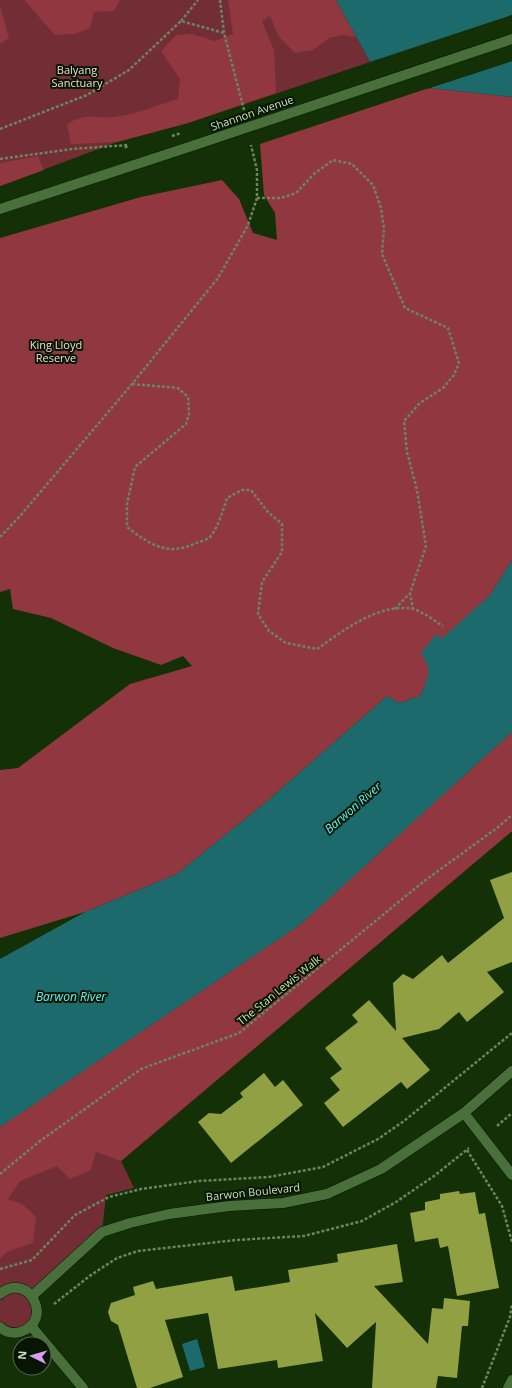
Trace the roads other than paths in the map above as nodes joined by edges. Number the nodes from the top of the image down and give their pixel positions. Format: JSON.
{"nodes":[{"id":1,"x":512,"y":39,"type":"edge"},
{"id":2,"x":0,"y":209,"type":"edge"},
{"id":3,"x":512,"y":1071,"type":"edge"},
{"id":4,"x":464,"y":1113,"type":"junction"},
{"id":5,"x":512,"y":1175,"type":"edge"},
{"id":6,"x":0,"y":1294,"type":"edge"},
{"id":7,"x":32,"y":1296,"type":"junction"},
{"id":8,"x":31,"y":1326,"type":"junction"},
{"id":9,"x":0,"y":1327,"type":"edge"},
{"id":10,"x":512,"y":1380,"type":"edge"},
{"id":11,"x":83,"y":1388,"type":"edge"},
{"id":12,"x":508,"y":1388,"type":"edge"}],
"edges":[{"from":1,"to":2,"type":"street","name":"Shannon Avenue","bridge":true},
{"from":3,"to":4,"type":"street","name":"Barwon Boulevard"},
{"from":4,"to":5,"type":"street"},
{"from":4,"to":7,"type":"street","name":"Barwon Boulevard"},
{"from":6,"to":7,"type":"street"},
{"from":7,"to":8,"type":"street"},
{"from":8,"to":9,"type":"street"},
{"from":8,"to":11,"type":"street"},
{"from":10,"to":12,"type":"street"}]}
